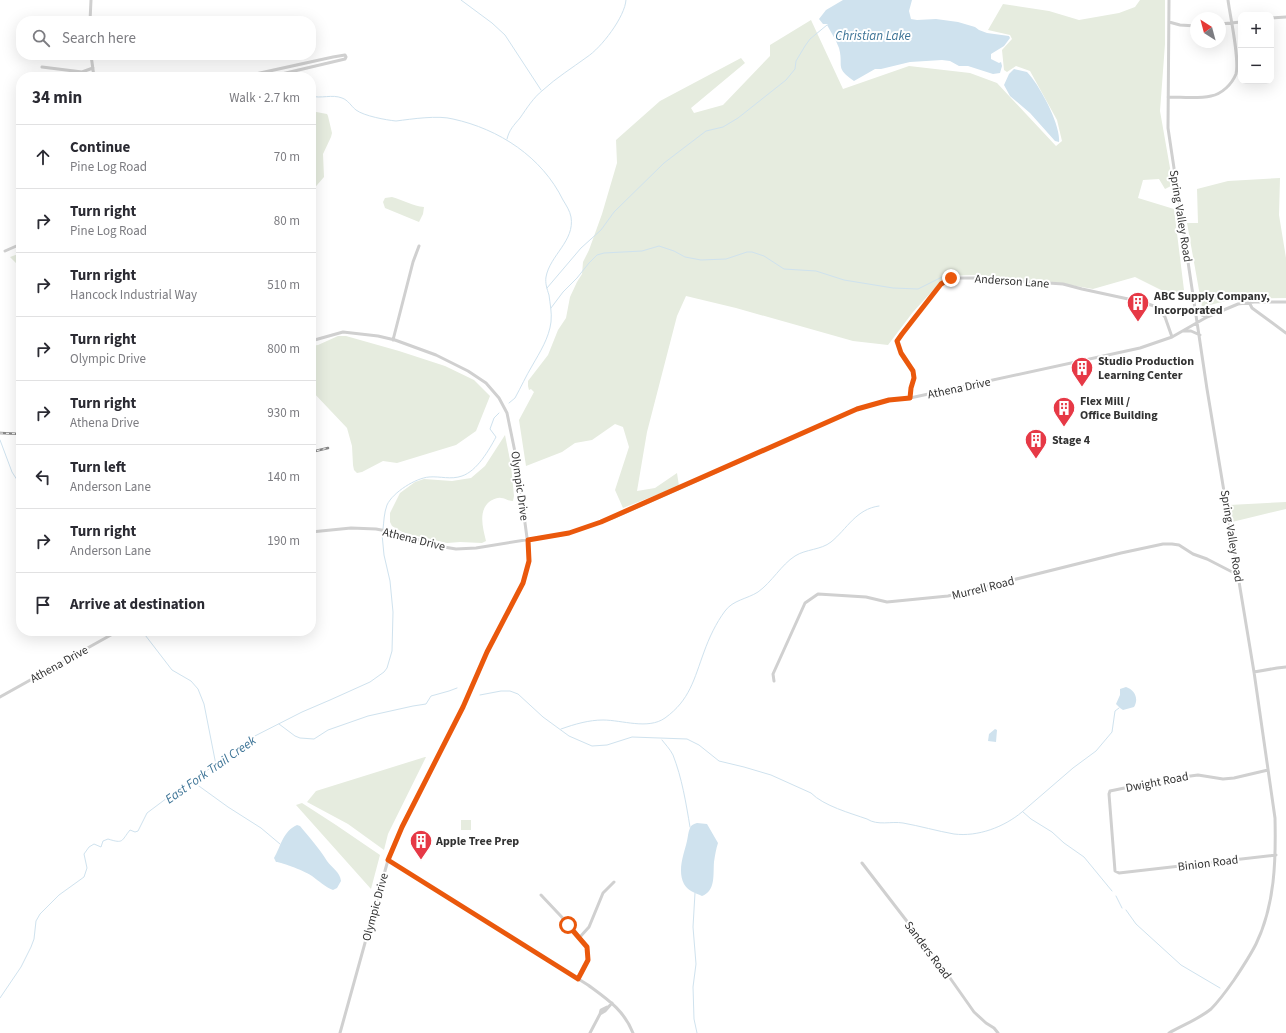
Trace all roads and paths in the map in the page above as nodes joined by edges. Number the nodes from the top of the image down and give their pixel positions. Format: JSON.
{"nodes":[{"id":1,"x":91,"y":0,"type":"edge"},
{"id":2,"x":1169,"y":0,"type":"edge"},
{"id":3,"x":1228,"y":0,"type":"edge"},
{"id":4,"x":90,"y":16,"type":"edge"},
{"id":5,"x":1286,"y":17,"type":"edge"},
{"id":6,"x":1274,"y":18,"type":"edge"},
{"id":7,"x":1169,"y":22,"type":"junction"},
{"id":8,"x":1238,"y":22,"type":"edge"},
{"id":9,"x":1226,"y":23,"type":"edge"},
{"id":10,"x":1231,"y":23,"type":"junction"},
{"id":11,"x":1190,"y":26,"type":"edge"},
{"id":12,"x":92,"y":60,"type":"edge"},
{"id":13,"x":314,"y":60,"type":"edge"},
{"id":14,"x":316,"y":60,"type":"edge"},
{"id":15,"x":304,"y":62,"type":"junction"},
{"id":16,"x":42,"y":67,"type":"dead end"},
{"id":17,"x":93,"y":68,"type":"junction"},
{"id":18,"x":305,"y":68,"type":"junction"},
{"id":19,"x":93,"y":72,"type":"edge"},
{"id":20,"x":264,"y":72,"type":"edge"},
{"id":21,"x":289,"y":72,"type":"edge"},
{"id":22,"x":1168,"y":97,"type":"junction"},
{"id":23,"x":16,"y":246,"type":"edge"},
{"id":24,"x":419,"y":246,"type":"dead end"},
{"id":25,"x":5,"y":251,"type":"dead end"},
{"id":26,"x":1249,"y":302,"type":"junction"},
{"id":27,"x":1286,"y":302,"type":"edge"},
{"id":28,"x":1196,"y":309,"type":"junction"},
{"id":29,"x":1207,"y":317,"type":"junction"},
{"id":30,"x":1198,"y":322,"type":"junction"},
{"id":31,"x":1183,"y":331,"type":"junction"},
{"id":32,"x":1286,"y":333,"type":"edge"},
{"id":33,"x":1200,"y":336,"type":"junction"},
{"id":34,"x":1172,"y":337,"type":"junction"},
{"id":35,"x":316,"y":340,"type":"edge"},
{"id":36,"x":393,"y":340,"type":"junction"},
{"id":37,"x":910,"y":398,"type":"junction"},
{"id":38,"x":316,"y":532,"type":"edge"},
{"id":39,"x":528,"y":540,"type":"junction"},
{"id":40,"x":1238,"y":575,"type":"junction"},
{"id":41,"x":109,"y":636,"type":"edge"},
{"id":42,"x":1286,"y":667,"type":"edge"},
{"id":43,"x":1254,"y":672,"type":"junction"},
{"id":44,"x":774,"y":681,"type":"dead end"},
{"id":45,"x":0,"y":697,"type":"edge"},
{"id":46,"x":1268,"y":770,"type":"junction"},
{"id":47,"x":1110,"y":809,"type":"joint"},
{"id":48,"x":1276,"y":855,"type":"junction"},
{"id":49,"x":388,"y":860,"type":"junction"},
{"id":50,"x":862,"y":863,"type":"dead end"},
{"id":51,"x":614,"y":882,"type":"dead end"},
{"id":52,"x":541,"y":895,"type":"dead end"},
{"id":53,"x":579,"y":938,"type":"junction"},
{"id":54,"x":578,"y":979,"type":"junction"},
{"id":55,"x":612,"y":1003,"type":"junction"},
{"id":56,"x":340,"y":1033,"type":"edge"},
{"id":57,"x":590,"y":1033,"type":"edge"},
{"id":58,"x":633,"y":1033,"type":"edge"},
{"id":59,"x":998,"y":1033,"type":"edge"},
{"id":60,"x":1169,"y":1033,"type":"edge"}],
"edges":[{"from":1,"to":4,"type":"street"},
{"from":2,"to":7,"type":"street","name":"Spring Valley Road"},
{"from":3,"to":10,"type":"street"},
{"from":5,"to":6,"type":"street"},
{"from":7,"to":11,"type":"street"},
{"from":7,"to":22,"type":"street","name":"Spring Valley Road"},
{"from":8,"to":10,"type":"street"},
{"from":9,"to":10,"type":"street"},
{"from":10,"to":22,"type":"street"},
{"from":12,"to":17,"type":"street"},
{"from":13,"to":15,"type":"street"},
{"from":14,"to":18,"type":"street"},
{"from":15,"to":18,"type":"street"},
{"from":15,"to":20,"type":"street"},
{"from":16,"to":17,"type":"street"},
{"from":17,"to":19,"type":"street"},
{"from":18,"to":21,"type":"street"},
{"from":22,"to":28,"type":"street","name":"Spring Valley Road"},
{"from":23,"to":25,"type":"street"},
{"from":24,"to":36,"type":"street"},
{"from":26,"to":27,"type":"street","name":"Athena Drive"},
{"from":26,"to":29,"type":"street","name":"Athena Drive"},
{"from":26,"to":32,"type":"street"},
{"from":28,"to":29,"type":"street"},
{"from":28,"to":30,"type":"street","name":"Spring Valley Road"},
{"from":29,"to":30,"type":"street","name":"Athena Drive"},
{"from":30,"to":31,"type":"street","name":"Athena Drive"},
{"from":30,"to":33,"type":"street","name":"Spring Valley Road"},
{"from":31,"to":33,"type":"street"},
{"from":31,"to":34,"type":"street","name":"Athena Drive"},
{"from":33,"to":40,"type":"street","name":"Spring Valley Road"},
{"from":34,"to":37,"type":"street","name":"Athena Drive"},
{"from":34,"to":37,"type":"street","name":"Anderson Lane"},
{"from":35,"to":36,"type":"street","name":"Olympic Drive"},
{"from":36,"to":39,"type":"street","name":"Olympic Drive"},
{"from":37,"to":39,"type":"street","name":"Athena Drive"},
{"from":38,"to":39,"type":"street","name":"Athena Drive"},
{"from":39,"to":49,"type":"street","name":"Olympic Drive"},
{"from":40,"to":43,"type":"street","name":"Spring Valley Road"},
{"from":40,"to":44,"type":"street","name":"Murrell Road"},
{"from":41,"to":45,"type":"street","name":"Athena Drive"},
{"from":42,"to":43,"type":"street"},
{"from":43,"to":46,"type":"street","name":"Spring Valley Road"},
{"from":46,"to":47,"type":"street","name":"Dwight Road"},
{"from":46,"to":48,"type":"street","name":"Spring Valley Road"},
{"from":47,"to":48,"type":"street","name":"Binion Road"},
{"from":48,"to":60,"type":"street","name":"Spring Valley Road"},
{"from":49,"to":54,"type":"street"},
{"from":49,"to":56,"type":"street","name":"Olympic Drive"},
{"from":50,"to":59,"type":"street","name":"Sanders Road"},
{"from":51,"to":53,"type":"street"},
{"from":52,"to":53,"type":"street"},
{"from":53,"to":54,"type":"street"},
{"from":54,"to":55,"type":"street"},
{"from":55,"to":57,"type":"street"},
{"from":55,"to":58,"type":"street"}]}
